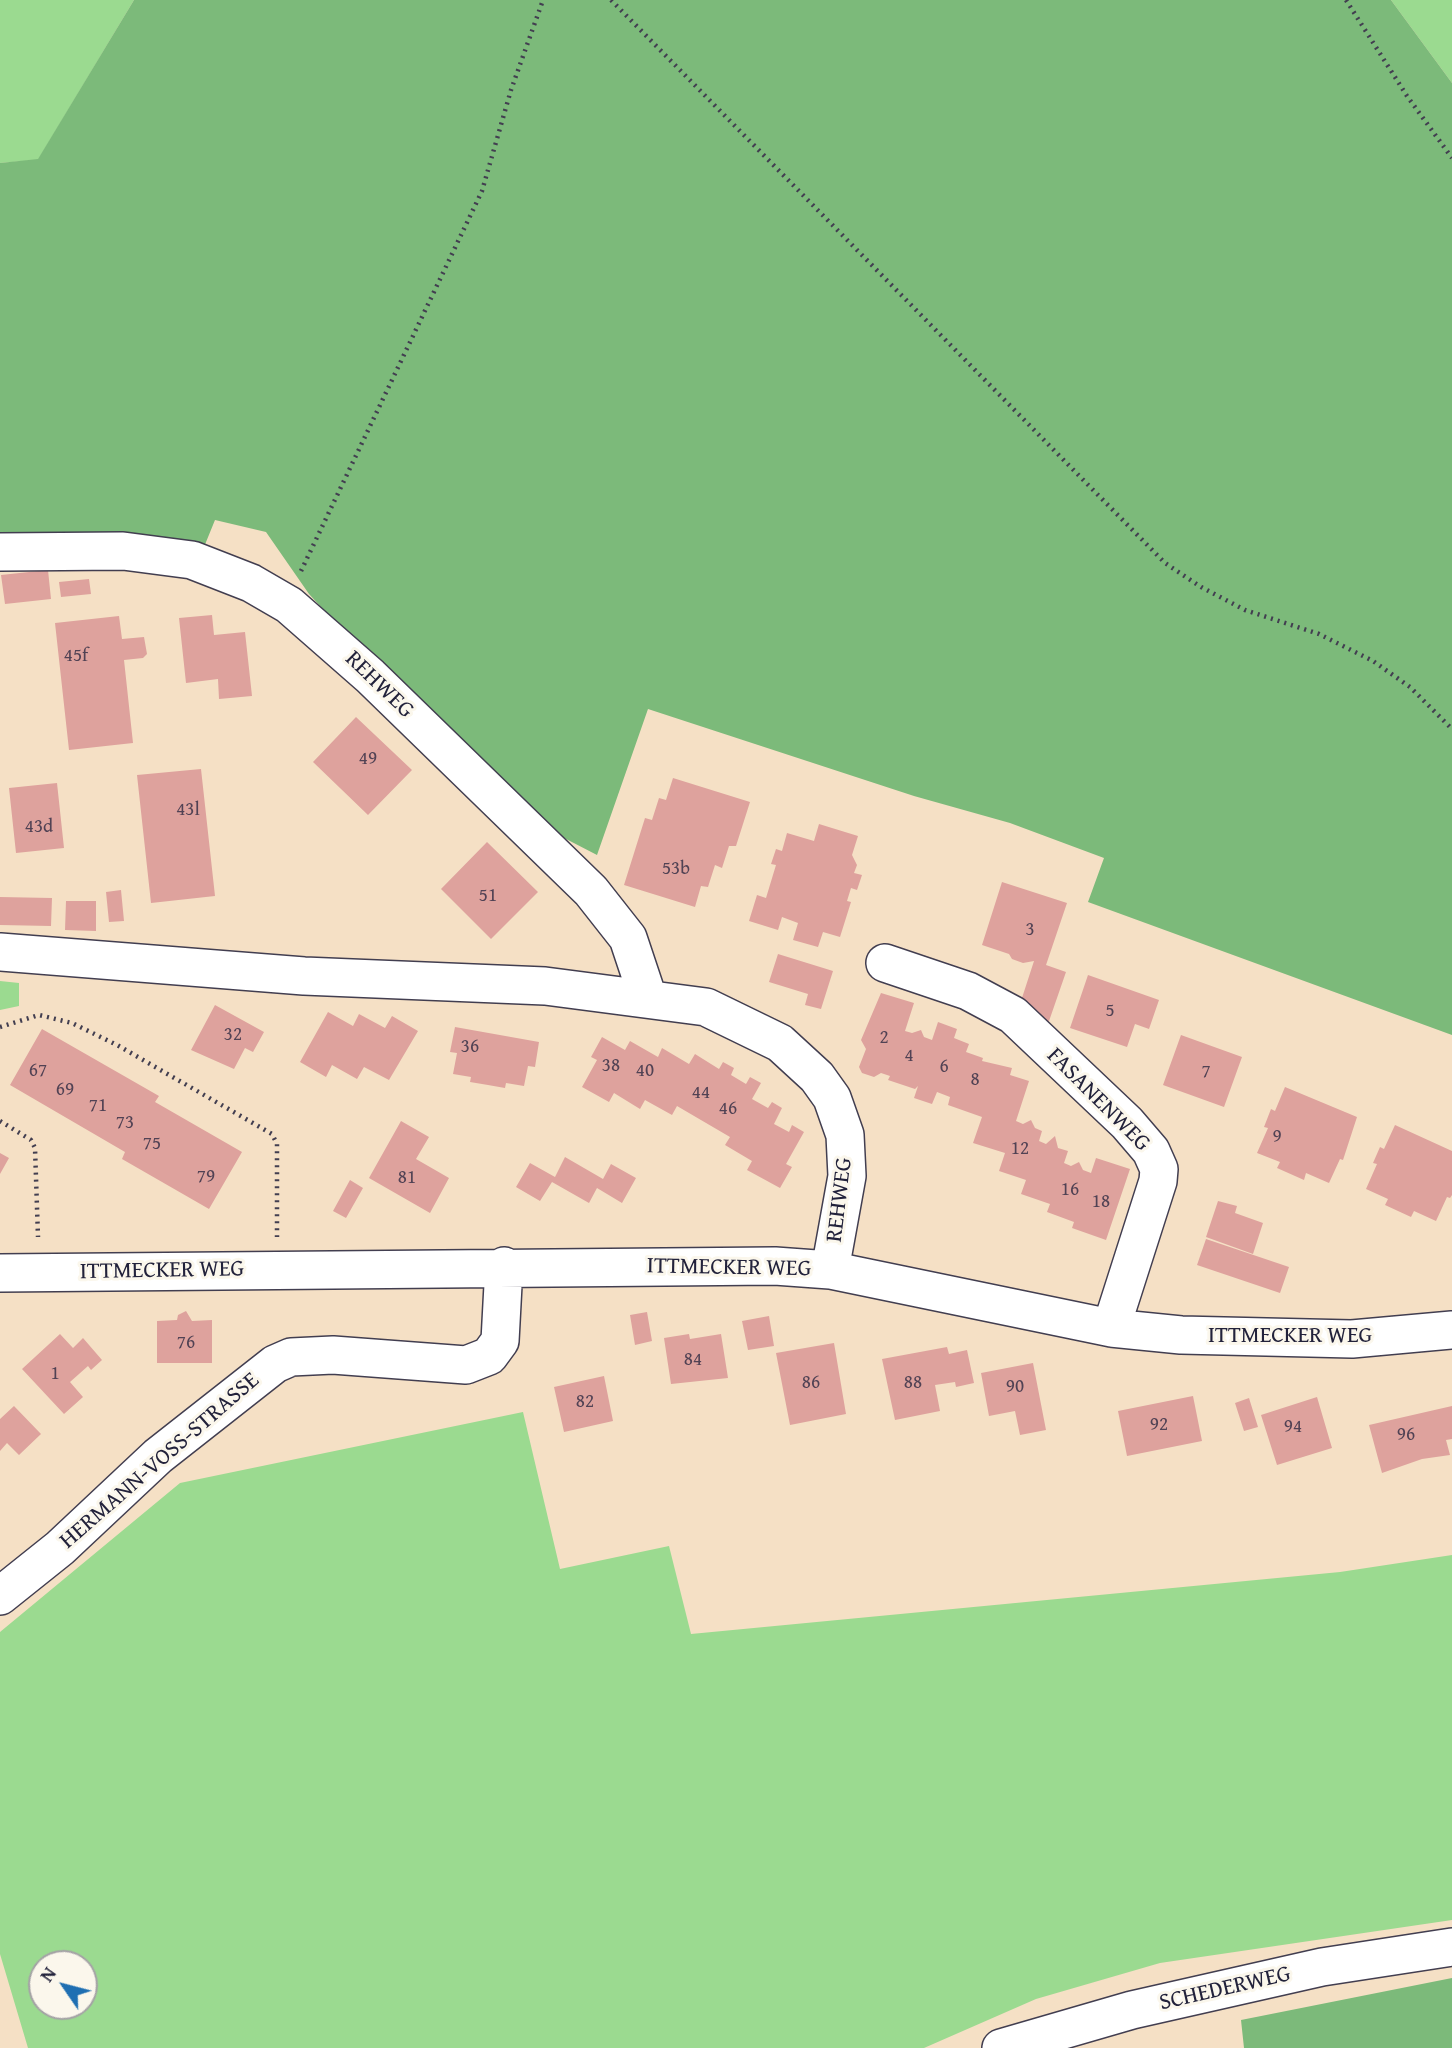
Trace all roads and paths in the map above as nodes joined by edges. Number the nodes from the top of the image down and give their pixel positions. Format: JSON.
{"nodes":[{"id":1,"x":543,"y":0,"type":"edge"},
{"id":2,"x":611,"y":0,"type":"edge"},
{"id":3,"x":1346,"y":0,"type":"edge"},
{"id":4,"x":1452,"y":158,"type":"edge"},
{"id":5,"x":0,"y":552,"type":"edge"},
{"id":6,"x":289,"y":605,"type":"junction"},
{"id":7,"x":1452,"y":729,"type":"edge"},
{"id":8,"x":0,"y":952,"type":"edge"},
{"id":9,"x":886,"y":963,"type":"dead end"},
{"id":10,"x":648,"y":998,"type":"junction"},
{"id":11,"x":0,"y":1027,"type":"edge"},
{"id":12,"x":0,"y":1121,"type":"edge"},
{"id":13,"x":504,"y":1266,"type":"junction"},
{"id":14,"x":277,"y":1269,"type":"junction"},
{"id":15,"x":830,"y":1270,"type":"junction"},
{"id":16,"x":39,"y":1272,"type":"junction"},
{"id":17,"x":0,"y":1273,"type":"edge"},
{"id":18,"x":1111,"y":1328,"type":"junction"},
{"id":19,"x":1452,"y":1330,"type":"edge"},
{"id":20,"x":0,"y":1597,"type":"edge"},
{"id":21,"x":1452,"y":1947,"type":"edge"},
{"id":22,"x":1001,"y":2048,"type":"edge"}],
"edges":[{"from":1,"to":6,"type":"path"},
{"from":2,"to":7,"type":"path"},
{"from":3,"to":4,"type":"path"},
{"from":5,"to":6,"type":"street","name":"REHWEG"},
{"from":6,"to":10,"type":"street","name":"REHWEG"},
{"from":8,"to":10,"type":"street","name":"REHWEG"},
{"from":9,"to":18,"type":"street","name":"FASANENWEG"},
{"from":10,"to":15,"type":"street","name":"REHWEG"},
{"from":11,"to":14,"type":"path"},
{"from":12,"to":16,"type":"path"},
{"from":13,"to":14,"type":"street","name":"ITTMECKER WEG"},
{"from":13,"to":15,"type":"street","name":"ITTMECKER WEG"},
{"from":13,"to":20,"type":"street","name":"HERMANN-VOSS-STRASSE"},
{"from":14,"to":16,"type":"street","name":"ITTMECKER WEG"},
{"from":15,"to":18,"type":"street","name":"ITTMECKER WEG"},
{"from":16,"to":17,"type":"street","name":"ITTMECKER WEG"},
{"from":18,"to":19,"type":"street","name":"ITTMECKER WEG"},
{"from":21,"to":22,"type":"street","name":"SCHEDERWEG"}]}
